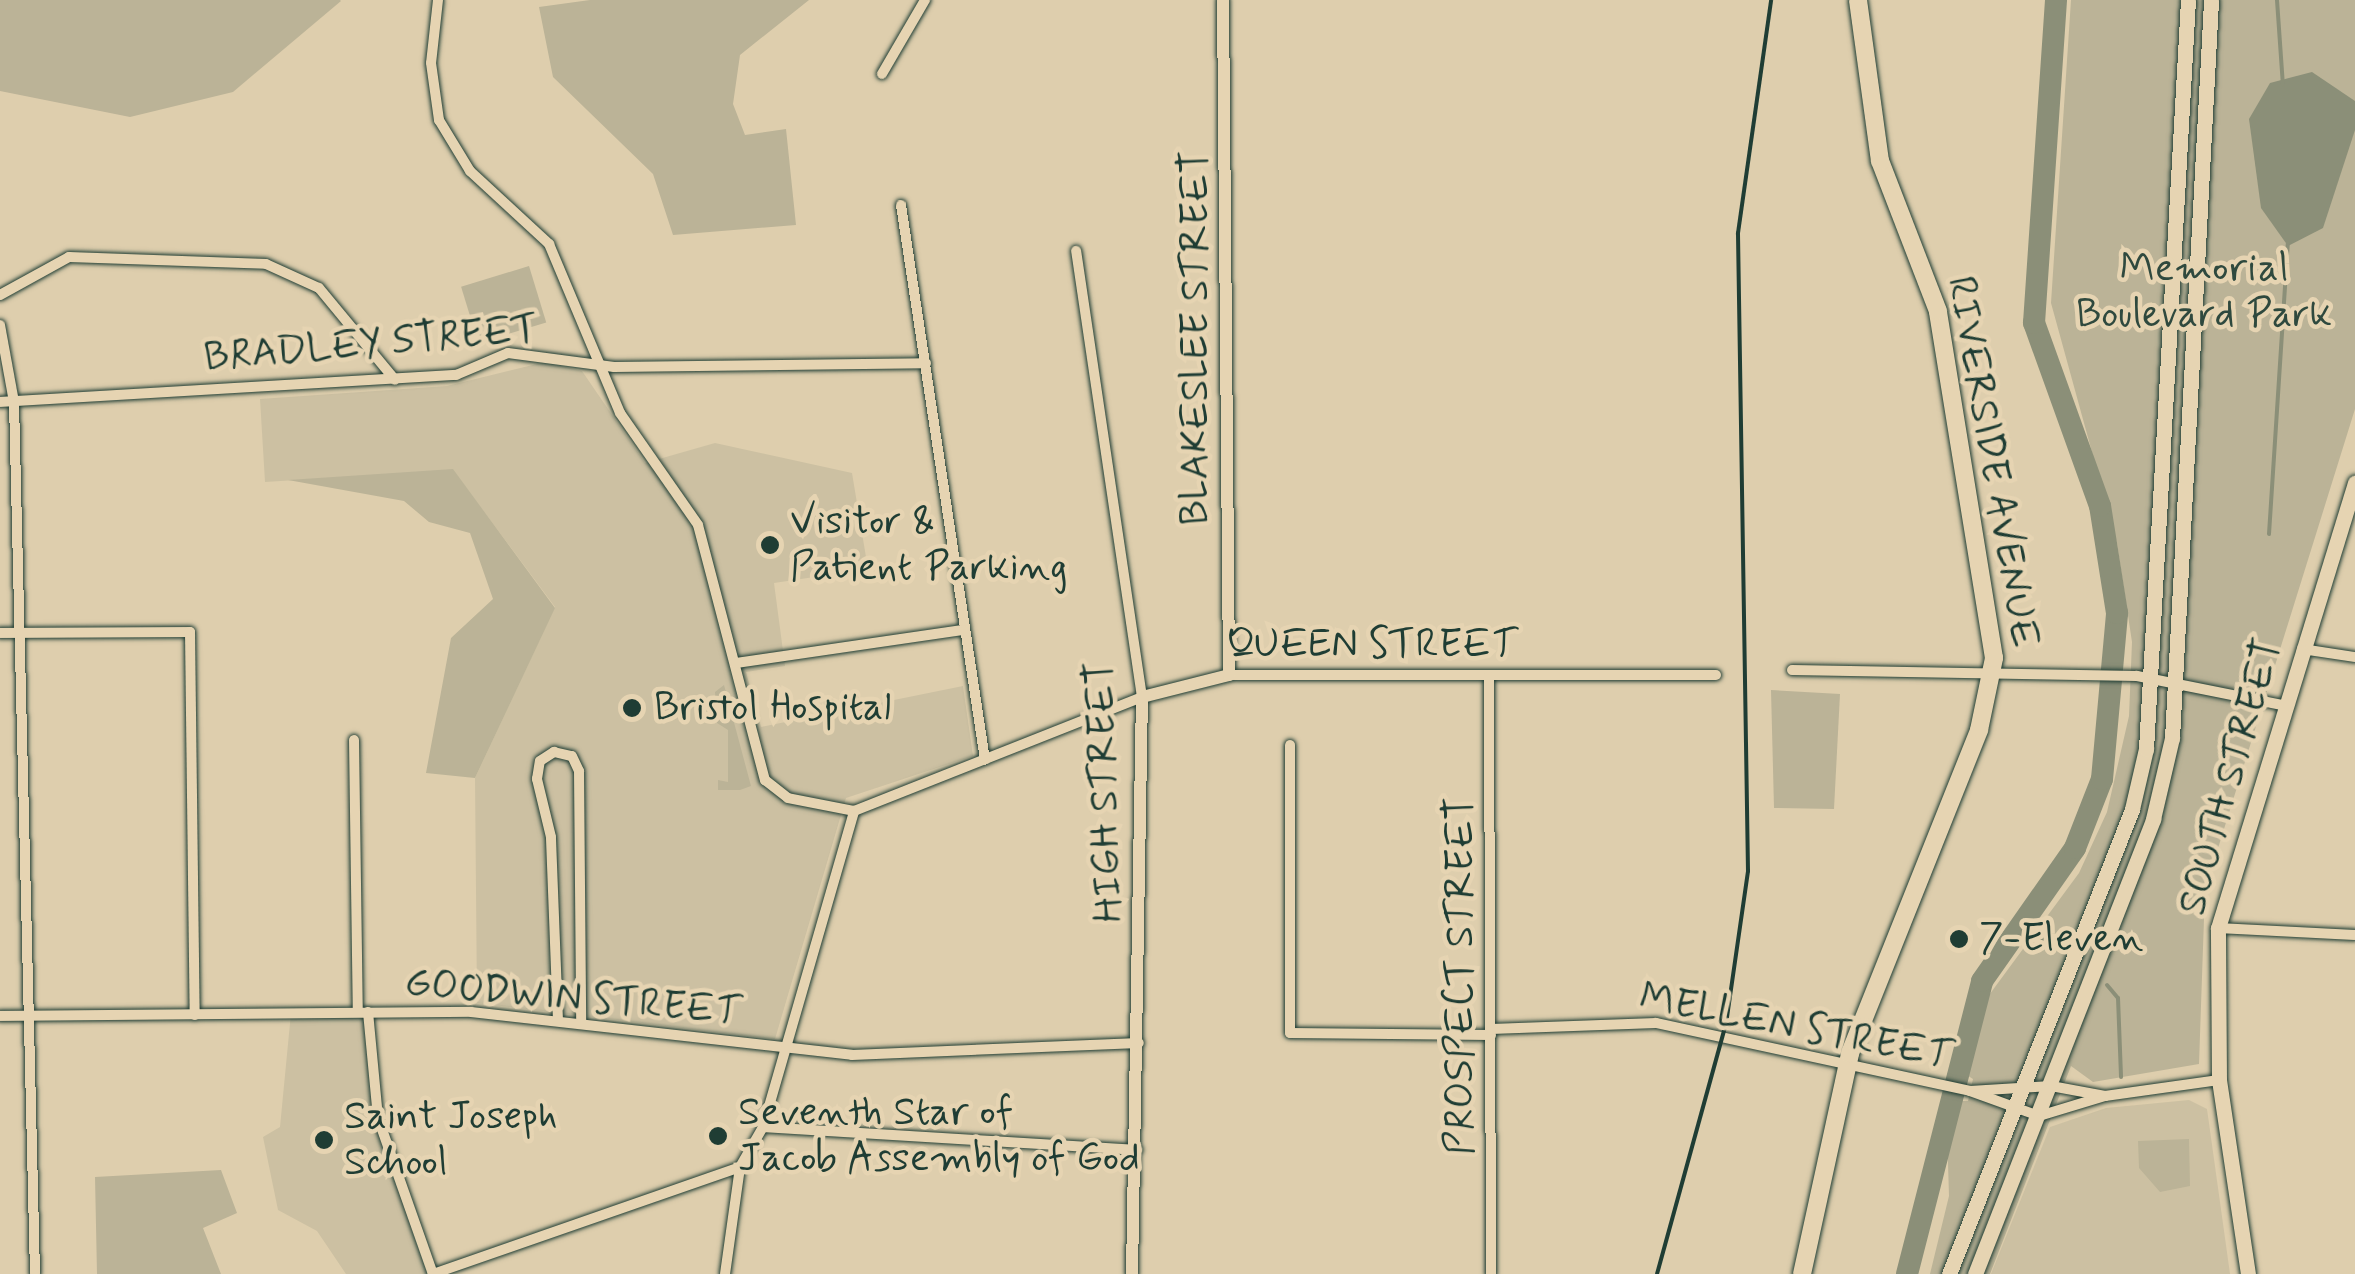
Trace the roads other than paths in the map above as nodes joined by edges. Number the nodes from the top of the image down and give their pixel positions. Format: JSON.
{"nodes":[{"id":1,"x":438,"y":0,"type":"edge"},
{"id":2,"x":925,"y":0,"type":"edge"},
{"id":3,"x":1223,"y":0,"type":"edge"},
{"id":4,"x":1858,"y":0,"type":"edge"},
{"id":5,"x":2188,"y":0,"type":"edge"},
{"id":6,"x":2211,"y":0,"type":"edge"},
{"id":7,"x":882,"y":74,"type":"dead end"},
{"id":8,"x":901,"y":205,"type":"dead end"},
{"id":9,"x":1076,"y":251,"type":"dead end"},
{"id":10,"x":0,"y":294,"type":"edge"},
{"id":11,"x":0,"y":325,"type":"edge"},
{"id":12,"x":926,"y":363,"type":"junction"},
{"id":13,"x":594,"y":364,"type":"junction"},
{"id":14,"x":395,"y":380,"type":"junction"},
{"id":15,"x":0,"y":402,"type":"edge"},
{"id":16,"x":14,"y":402,"type":"junction"},
{"id":17,"x":2355,"y":482,"type":"edge"},
{"id":18,"x":964,"y":630,"type":"junction"},
{"id":19,"x":0,"y":633,"type":"edge"},
{"id":20,"x":21,"y":633,"type":"junction"},
{"id":21,"x":2301,"y":649,"type":"junction"},
{"id":22,"x":2355,"y":657,"type":"edge"},
{"id":23,"x":736,"y":663,"type":"junction"},
{"id":24,"x":1792,"y":670,"type":"dead end"},
{"id":25,"x":1228,"y":675,"type":"junction"},
{"id":26,"x":1716,"y":675,"type":"dead end"},
{"id":27,"x":1993,"y":676,"type":"junction"},
{"id":28,"x":1490,"y":677,"type":"junction"},
{"id":29,"x":2152,"y":680,"type":"junction"},
{"id":30,"x":2175,"y":684,"type":"junction"},
{"id":31,"x":1142,"y":697,"type":"junction"},
{"id":32,"x":2282,"y":705,"type":"junction"},
{"id":33,"x":354,"y":740,"type":"dead end"},
{"id":34,"x":1290,"y":745,"type":"dead end"},
{"id":35,"x":985,"y":760,"type":"junction"},
{"id":36,"x":854,"y":811,"type":"junction"},
{"id":37,"x":2218,"y":928,"type":"junction"},
{"id":38,"x":2355,"y":935,"type":"edge"},
{"id":39,"x":362,"y":1012,"type":"junction"},
{"id":40,"x":195,"y":1015,"type":"junction"},
{"id":41,"x":0,"y":1016,"type":"edge"},
{"id":42,"x":30,"y":1016,"type":"junction"},
{"id":43,"x":558,"y":1021,"type":"junction"},
{"id":44,"x":581,"y":1022,"type":"junction"},
{"id":45,"x":1491,"y":1032,"type":"junction"},
{"id":46,"x":1140,"y":1044,"type":"junction"},
{"id":47,"x":782,"y":1047,"type":"junction"},
{"id":48,"x":1847,"y":1066,"type":"junction"},
{"id":49,"x":2219,"y":1080,"type":"junction"},
{"id":50,"x":2022,"y":1086,"type":"junction"},
{"id":51,"x":2051,"y":1086,"type":"junction"},
{"id":52,"x":1970,"y":1091,"type":"junction"},
{"id":53,"x":2105,"y":1096,"type":"junction"},
{"id":54,"x":2012,"y":1111,"type":"junction"},
{"id":55,"x":2040,"y":1116,"type":"junction"},
{"id":56,"x":763,"y":1128,"type":"junction"},
{"id":57,"x":1137,"y":1150,"type":"junction"},
{"id":58,"x":740,"y":1167,"type":"junction"},
{"id":59,"x":36,"y":1274,"type":"edge"},
{"id":60,"x":433,"y":1274,"type":"edge"},
{"id":61,"x":725,"y":1274,"type":"edge"},
{"id":62,"x":1132,"y":1274,"type":"edge"},
{"id":63,"x":1491,"y":1274,"type":"edge"},
{"id":64,"x":1802,"y":1274,"type":"edge"},
{"id":65,"x":1949,"y":1274,"type":"edge"},
{"id":66,"x":1975,"y":1274,"type":"edge"},
{"id":67,"x":2248,"y":1274,"type":"edge"}],
"edges":[{"from":1,"to":13,"type":"street"},
{"from":2,"to":7,"type":"street"},
{"from":3,"to":25,"type":"street","name":"BLAKESLEE STREET"},
{"from":4,"to":27,"type":"highway","name":"RIVERSIDE AVENUE"},
{"from":5,"to":29,"type":"main road"},
{"from":6,"to":30,"type":"main road"},
{"from":8,"to":12,"type":"street"},
{"from":9,"to":31,"type":"street","name":"HIGH STREET"},
{"from":10,"to":14,"type":"street"},
{"from":11,"to":16,"type":"street"},
{"from":12,"to":13,"type":"street","name":"BRADLEY STREET"},
{"from":12,"to":18,"type":"street"},
{"from":13,"to":14,"type":"street","name":"BRADLEY STREET"},
{"from":13,"to":23,"type":"street"},
{"from":14,"to":16,"type":"street","name":"BRADLEY STREET"},
{"from":15,"to":16,"type":"street","name":"BRADLEY STREET"},
{"from":16,"to":20,"type":"street"},
{"from":17,"to":21,"type":"main road","name":"SOUTH STREET"},
{"from":18,"to":23,"type":"street"},
{"from":18,"to":35,"type":"street"},
{"from":19,"to":20,"type":"street"},
{"from":20,"to":40,"type":"street"},
{"from":20,"to":42,"type":"street"},
{"from":21,"to":22,"type":"street"},
{"from":21,"to":32,"type":"main road","name":"SOUTH STREET"},
{"from":23,"to":36,"type":"street"},
{"from":24,"to":27,"type":"street"},
{"from":25,"to":28,"type":"street","name":"QUEEN STREET"},
{"from":25,"to":31,"type":"street","name":"QUEEN STREET"},
{"from":26,"to":28,"type":"street","name":"QUEEN STREET"},
{"from":27,"to":29,"type":"street"},
{"from":27,"to":48,"type":"highway","name":"RIVERSIDE AVENUE"},
{"from":28,"to":45,"type":"street","name":"PROSPECT STREET"},
{"from":29,"to":30,"type":"street"},
{"from":29,"to":50,"type":"main road"},
{"from":30,"to":32,"type":"street"},
{"from":30,"to":51,"type":"main road"},
{"from":31,"to":35,"type":"street","name":"QUEEN STREET"},
{"from":31,"to":46,"type":"street","name":"HIGH STREET"},
{"from":32,"to":37,"type":"main road","name":"SOUTH STREET"},
{"from":33,"to":39,"type":"street"},
{"from":34,"to":45,"type":"street","name":"MELLEN STREET"},
{"from":35,"to":36,"type":"street","name":"QUEEN STREET"},
{"from":36,"to":47,"type":"street"},
{"from":37,"to":38,"type":"street"},
{"from":37,"to":49,"type":"main road","name":"SOUTH STREET"},
{"from":39,"to":40,"type":"street","name":"GOODWIN STREET"},
{"from":39,"to":43,"type":"street","name":"GOODWIN STREET"},
{"from":39,"to":60,"type":"street"},
{"from":40,"to":42,"type":"street","name":"GOODWIN STREET"},
{"from":41,"to":42,"type":"street","name":"GOODWIN STREET"},
{"from":42,"to":59,"type":"street"},
{"from":43,"to":44,"type":"street","name":"GOODWIN STREET"},
{"from":43,"to":44,"type":"street"},
{"from":44,"to":47,"type":"street","name":"GOODWIN STREET"},
{"from":45,"to":48,"type":"street","name":"MELLEN STREET"},
{"from":45,"to":63,"type":"street","name":"PROSPECT STREET"},
{"from":46,"to":47,"type":"street","name":"GOODWIN STREET"},
{"from":46,"to":57,"type":"street","name":"HIGH STREET"},
{"from":47,"to":56,"type":"street"},
{"from":48,"to":52,"type":"street","name":"MELLEN STREET"},
{"from":48,"to":64,"type":"highway","name":"RIVERSIDE AVENUE"},
{"from":49,"to":53,"type":"street","name":"MELLEN STREET"},
{"from":49,"to":67,"type":"main road","name":"SOUTH STREET"},
{"from":50,"to":51,"type":"street","name":"MELLEN STREET"},
{"from":50,"to":52,"type":"street","name":"MELLEN STREET"},
{"from":50,"to":54,"type":"main road"},
{"from":51,"to":53,"type":"street","name":"MELLEN STREET"},
{"from":51,"to":55,"type":"main road"},
{"from":52,"to":54,"type":"street","name":"MELLEN STREET"},
{"from":53,"to":55,"type":"street","name":"MELLEN STREET"},
{"from":54,"to":55,"type":"street","name":"MELLEN STREET"},
{"from":54,"to":65,"type":"main road"},
{"from":55,"to":66,"type":"main road"},
{"from":56,"to":57,"type":"street"},
{"from":56,"to":58,"type":"street"},
{"from":57,"to":62,"type":"street","name":"HIGH STREET"},
{"from":58,"to":60,"type":"street"},
{"from":58,"to":61,"type":"street"}]}
